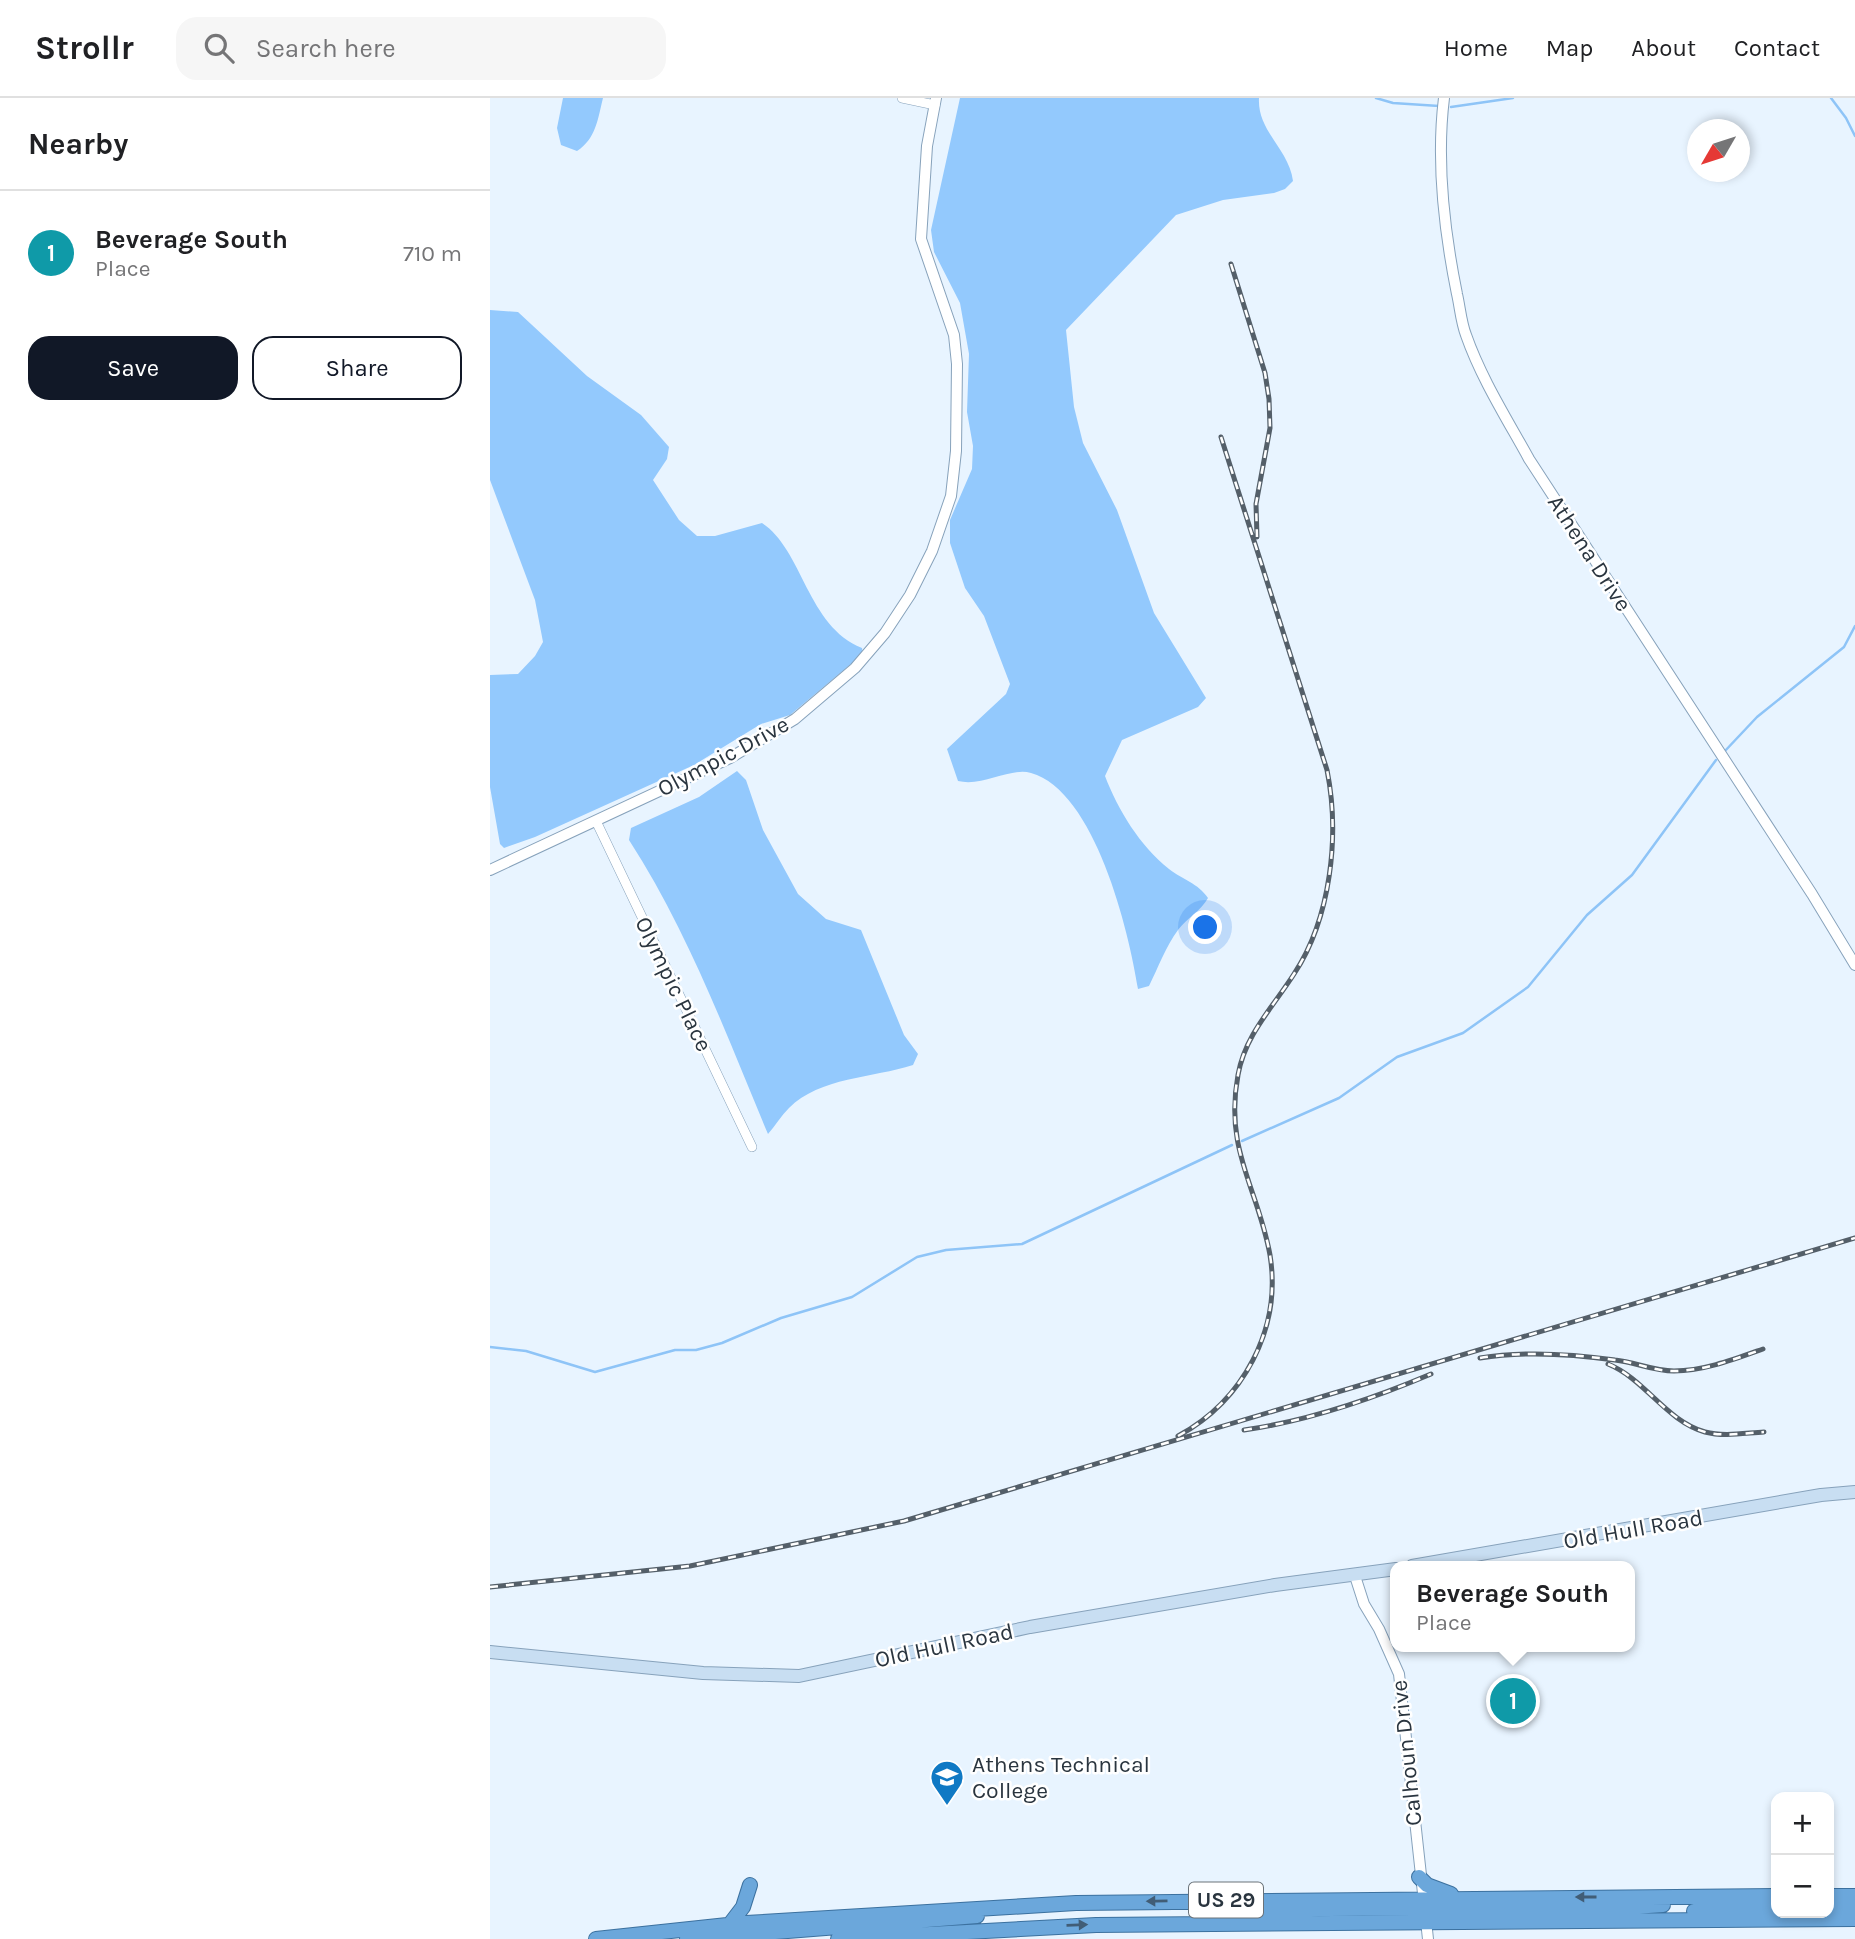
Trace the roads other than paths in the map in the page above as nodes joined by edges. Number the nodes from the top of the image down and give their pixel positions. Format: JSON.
{"nodes":[{"id":1,"x":902,"y":98,"type":"edge"},
{"id":2,"x":1444,"y":98,"type":"edge"},
{"id":3,"x":935,"y":101,"type":"edge"},
{"id":4,"x":596,"y":821,"type":"junction"},
{"id":5,"x":490,"y":870,"type":"edge"},
{"id":6,"x":1855,"y":965,"type":"edge"},
{"id":7,"x":752,"y":1147,"type":"dead end"},
{"id":8,"x":1855,"y":1492,"type":"edge"},
{"id":9,"x":1441,"y":1561,"type":"edge"},
{"id":10,"x":1390,"y":1570,"type":"edge"},
{"id":11,"x":1355,"y":1576,"type":"junction"},
{"id":12,"x":490,"y":1652,"type":"edge"},
{"id":13,"x":1419,"y":1877,"type":"junction"},
{"id":14,"x":750,"y":1885,"type":"dead end"},
{"id":15,"x":1699,"y":1896,"type":"junction"},
{"id":16,"x":1771,"y":1896,"type":"edge"},
{"id":17,"x":1834,"y":1896,"type":"edge"},
{"id":18,"x":1855,"y":1896,"type":"edge"},
{"id":19,"x":1462,"y":1898,"type":"junction"},
{"id":20,"x":1030,"y":1904,"type":"junction"},
{"id":21,"x":1834,"y":1906,"type":"edge"},
{"id":22,"x":1855,"y":1906,"type":"edge"},
{"id":23,"x":1771,"y":1907,"type":"edge"},
{"id":24,"x":1423,"y":1909,"type":"junction"},
{"id":25,"x":1855,"y":1919,"type":"edge"},
{"id":26,"x":1652,"y":1920,"type":"junction"},
{"id":27,"x":730,"y":1924,"type":"junction"},
{"id":28,"x":596,"y":1939,"type":"edge"},
{"id":29,"x":687,"y":1939,"type":"edge"},
{"id":30,"x":838,"y":1939,"type":"edge"},
{"id":31,"x":1428,"y":1939,"type":"edge"}],
"edges":[{"from":1,"to":3,"type":"street"},
{"from":2,"to":6,"type":"street","name":"Athena Drive"},
{"from":3,"to":4,"type":"street","name":"Olympic Drive"},
{"from":4,"to":5,"type":"street","name":"Olympic Drive"},
{"from":4,"to":7,"type":"street","name":"Olympic Place"},
{"from":8,"to":9,"type":"main road","name":"Old Hull Road"},
{"from":10,"to":11,"type":"main road","name":"Old Hull Road"},
{"from":11,"to":12,"type":"main road","name":"Old Hull Road"},
{"from":11,"to":13,"type":"street","name":"Calhoun Drive"},
{"from":13,"to":19,"type":"highway"},
{"from":13,"to":24,"type":"street","name":"Calhoun Drive"},
{"from":14,"to":27,"type":"highway"},
{"from":15,"to":16,"type":"highway","number":"US 29"},
{"from":15,"to":19,"type":"highway","number":"US 29","one_way":true},
{"from":15,"to":24,"type":"highway"},
{"from":17,"to":18,"type":"highway"},
{"from":19,"to":24,"type":"highway","number":"US 29"},
{"from":24,"to":20,"type":"highway","number":"US 29","one_way":true},
{"from":20,"to":27,"type":"highway","number":"US 29"},
{"from":20,"to":29,"type":"highway"},
{"from":21,"to":22,"type":"highway"},
{"from":23,"to":26,"type":"highway"},
{"from":24,"to":26,"type":"highway","number":"US 29"},
{"from":30,"to":24,"type":"highway","number":"US 29","one_way":true},
{"from":24,"to":31,"type":"street","name":"Calhoun Drive"},
{"from":25,"to":26,"type":"highway","number":"US 29"},
{"from":27,"to":28,"type":"highway","number":"US 29"}]}
